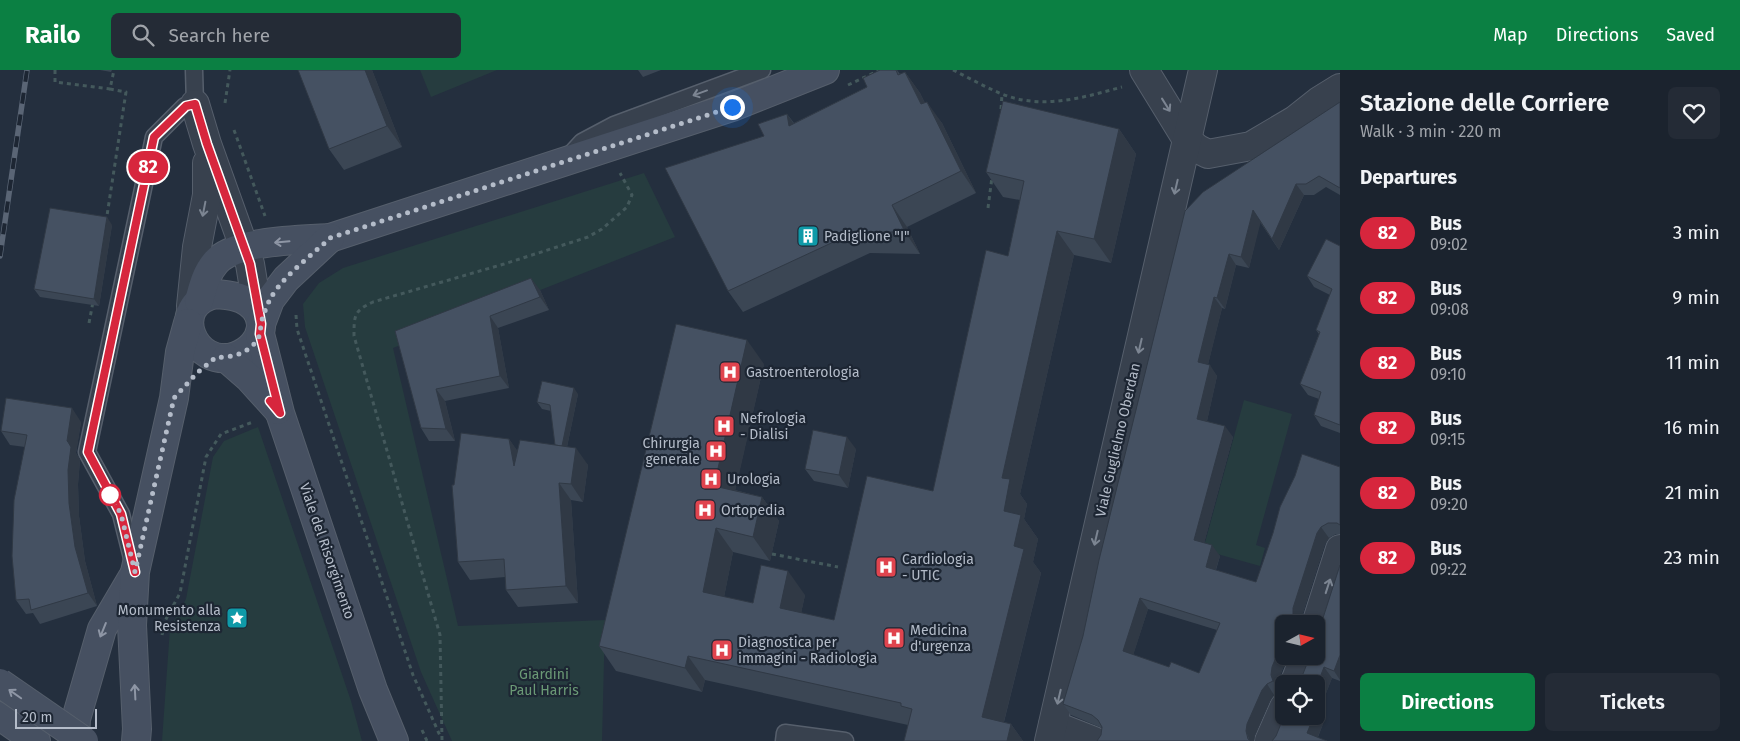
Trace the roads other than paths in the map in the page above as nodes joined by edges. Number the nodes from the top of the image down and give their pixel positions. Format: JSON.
{"nodes":[{"id":1,"x":194,"y":70,"type":"edge"},
{"id":2,"x":762,"y":70,"type":"edge"},
{"id":3,"x":825,"y":70,"type":"edge"},
{"id":4,"x":1203,"y":70,"type":"edge"},
{"id":5,"x":1147,"y":74,"type":"edge"},
{"id":6,"x":1340,"y":88,"type":"edge"},
{"id":7,"x":195,"y":104,"type":"junction"},
{"id":8,"x":1340,"y":108,"type":"edge"},
{"id":9,"x":1289,"y":123,"type":"junction"},
{"id":10,"x":1187,"y":140,"type":"junction"},
{"id":11,"x":207,"y":144,"type":"junction"},
{"id":12,"x":564,"y":162,"type":"junction"},
{"id":13,"x":330,"y":238,"type":"junction"},
{"id":14,"x":245,"y":248,"type":"junction"},
{"id":15,"x":193,"y":312,"type":"junction"},
{"id":16,"x":260,"y":324,"type":"junction"},
{"id":17,"x":222,"y":357,"type":"junction"},
{"id":18,"x":174,"y":398,"type":"junction"},
{"id":19,"x":269,"y":416,"type":"junction"},
{"id":20,"x":1340,"y":549,"type":"edge"},
{"id":21,"x":135,"y":572,"type":"junction"},
{"id":22,"x":1319,"y":615,"type":"edge"},
{"id":23,"x":0,"y":684,"type":"edge"},
{"id":24,"x":373,"y":690,"type":"junction"},
{"id":25,"x":0,"y":716,"type":"edge"},
{"id":26,"x":1276,"y":725,"type":"edge"},
{"id":27,"x":1051,"y":733,"type":"edge"},
{"id":28,"x":36,"y":741,"type":"edge"},
{"id":29,"x":75,"y":741,"type":"edge"},
{"id":30,"x":84,"y":741,"type":"edge"},
{"id":31,"x":136,"y":741,"type":"edge"},
{"id":32,"x":378,"y":741,"type":"edge"},
{"id":33,"x":394,"y":741,"type":"edge"},
{"id":34,"x":784,"y":741,"type":"edge"},
{"id":35,"x":845,"y":741,"type":"edge"},
{"id":36,"x":1094,"y":741,"type":"edge"},
{"id":37,"x":1269,"y":741,"type":"edge"}],
"edges":[{"from":1,"to":7,"type":"lane"},
{"from":2,"to":12,"type":"lane","one_way":true},
{"from":3,"to":12,"type":"street"},
{"from":4,"to":10,"type":"street","name":"Viale Guglielmo Oberdan"},
{"from":5,"to":10,"type":"street","one_way":true},
{"from":6,"to":9,"type":"street"},
{"from":7,"to":11,"type":"street"},
{"from":7,"to":21,"type":"lane"},
{"from":8,"to":9,"type":"street"},
{"from":9,"to":10,"type":"street"},
{"from":10,"to":27,"type":"street","name":"Viale Guglielmo Oberdan","one_way":true},
{"from":11,"to":14,"type":"street"},
{"from":11,"to":15,"type":"street","one_way":true},
{"from":12,"to":13,"type":"street"},
{"from":13,"to":14,"type":"street","one_way":true},
{"from":13,"to":16,"type":"street"},
{"from":14,"to":15,"type":"street"},
{"from":14,"to":16,"type":"street"},
{"from":15,"to":16,"type":"street"},
{"from":15,"to":17,"type":"street"},
{"from":15,"to":18,"type":"street"},
{"from":16,"to":17,"type":"street"},
{"from":16,"to":19,"type":"street","name":"Viale del Risorgimento"},
{"from":17,"to":18,"type":"street"},
{"from":17,"to":19,"type":"street"},
{"from":18,"to":21,"type":"street"},
{"from":19,"to":24,"type":"street","name":"Viale del Risorgimento"},
{"from":22,"to":20,"type":"street","one_way":true},
{"from":21,"to":29,"type":"street","one_way":true},
{"from":31,"to":21,"type":"street","one_way":true},
{"from":30,"to":23,"type":"street","one_way":true,"bridge":true},
{"from":24,"to":32,"type":"street","name":"Viale del Risorgimento"},
{"from":24,"to":33,"type":"street","name":"Viale del Risorgimento"},
{"from":25,"to":28,"type":"street"},
{"from":26,"to":37,"type":"street"},
{"from":27,"to":36,"type":"street"},
{"from":34,"to":35,"type":"lane"}]}
